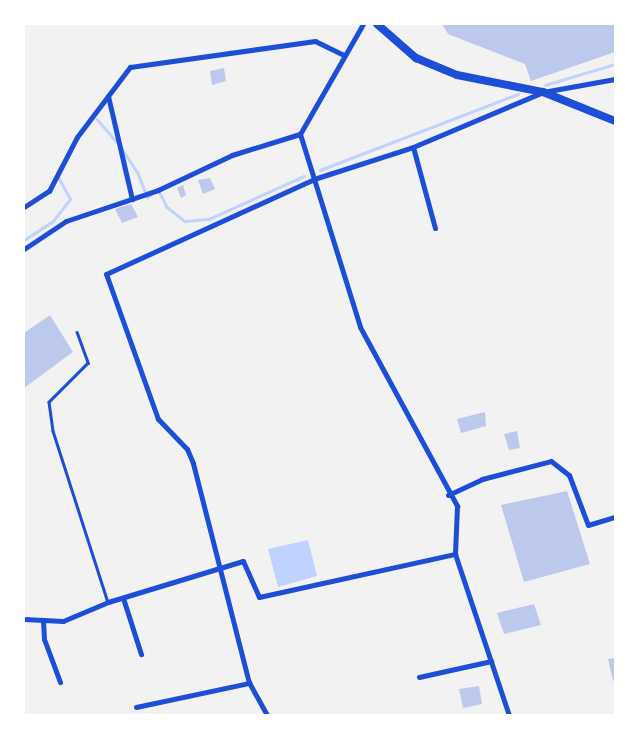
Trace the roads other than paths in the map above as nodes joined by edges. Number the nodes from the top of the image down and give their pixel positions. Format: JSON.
{"nodes":[{"id":1,"x":363,"y":24,"type":"edge"},
{"id":2,"x":377,"y":24,"type":"edge"},
{"id":3,"x":344,"y":54,"type":"junction"},
{"id":4,"x":615,"y":79,"type":"edge"},
{"id":5,"x":544,"y":92,"type":"junction"},
{"id":6,"x":108,"y":96,"type":"junction"},
{"id":7,"x":615,"y":121,"type":"edge"},
{"id":8,"x":300,"y":134,"type":"junction"},
{"id":9,"x":413,"y":146,"type":"junction"},
{"id":10,"x":314,"y":179,"type":"junction"},
{"id":11,"x":132,"y":199,"type":"junction"},
{"id":12,"x":24,"y":207,"type":"edge"},
{"id":13,"x":435,"y":228,"type":"dead end"},
{"id":14,"x":24,"y":249,"type":"edge"},
{"id":15,"x":77,"y":332,"type":"dead end"},
{"id":16,"x":448,"y":495,"type":"junction"},
{"id":17,"x":615,"y":517,"type":"edge"},
{"id":18,"x":455,"y":554,"type":"junction"},
{"id":19,"x":220,"y":569,"type":"junction"},
{"id":20,"x":123,"y":598,"type":"junction"},
{"id":21,"x":108,"y":602,"type":"junction"},
{"id":22,"x":24,"y":619,"type":"edge"},
{"id":23,"x":43,"y":620,"type":"junction"},
{"id":24,"x":141,"y":654,"type":"dead end"},
{"id":25,"x":491,"y":661,"type":"junction"},
{"id":26,"x":419,"y":677,"type":"dead end"},
{"id":27,"x":60,"y":682,"type":"dead end"},
{"id":28,"x":249,"y":683,"type":"junction"},
{"id":29,"x":136,"y":707,"type":"dead end"},
{"id":30,"x":267,"y":715,"type":"edge"},
{"id":31,"x":509,"y":715,"type":"edge"}],
"edges":[{"from":1,"to":3,"type":"street"},
{"from":2,"to":5,"type":"main road"},
{"from":3,"to":6,"type":"street"},
{"from":3,"to":8,"type":"street"},
{"from":4,"to":5,"type":"street"},
{"from":5,"to":7,"type":"main road"},
{"from":5,"to":9,"type":"street"},
{"from":6,"to":11,"type":"street"},
{"from":6,"to":12,"type":"street"},
{"from":8,"to":10,"type":"street"},
{"from":8,"to":11,"type":"street"},
{"from":9,"to":10,"type":"street"},
{"from":9,"to":13,"type":"street"},
{"from":10,"to":16,"type":"street"},
{"from":10,"to":19,"type":"street"},
{"from":11,"to":14,"type":"street"},
{"from":15,"to":21,"type":"lane"},
{"from":16,"to":17,"type":"street"},
{"from":16,"to":18,"type":"street"},
{"from":18,"to":19,"type":"street"},
{"from":18,"to":25,"type":"street"},
{"from":19,"to":20,"type":"street"},
{"from":19,"to":28,"type":"street"},
{"from":20,"to":21,"type":"street"},
{"from":20,"to":24,"type":"street"},
{"from":21,"to":23,"type":"street"},
{"from":22,"to":23,"type":"street"},
{"from":23,"to":27,"type":"street"},
{"from":25,"to":26,"type":"street"},
{"from":25,"to":31,"type":"street"},
{"from":28,"to":29,"type":"street"},
{"from":28,"to":30,"type":"street"}]}
